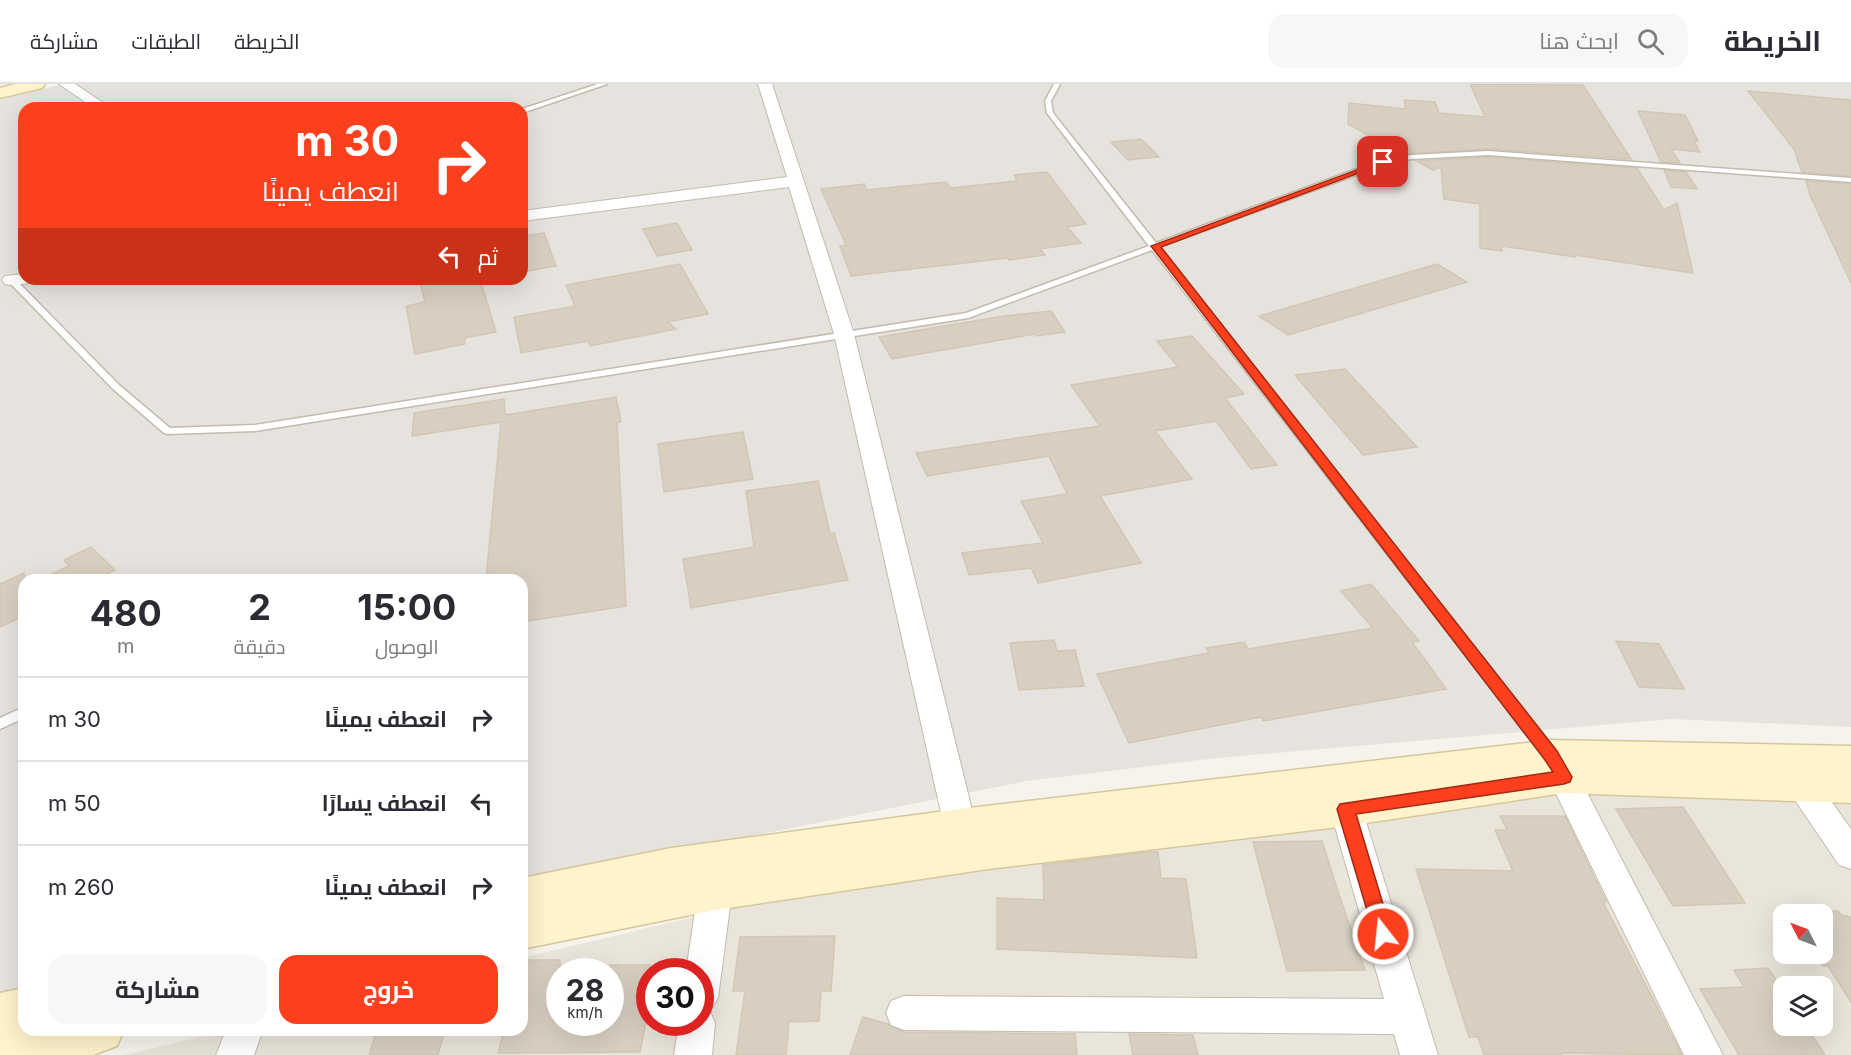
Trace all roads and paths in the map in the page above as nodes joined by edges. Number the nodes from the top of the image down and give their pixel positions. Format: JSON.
{"nodes":[{"id":1,"x":36,"y":84,"type":"edge"},
{"id":2,"x":66,"y":84,"type":"edge"},
{"id":3,"x":604,"y":84,"type":"edge"},
{"id":4,"x":765,"y":84,"type":"edge"},
{"id":5,"x":1057,"y":84,"type":"edge"},
{"id":6,"x":0,"y":93,"type":"edge"},
{"id":7,"x":94,"y":102,"type":"edge"},
{"id":8,"x":528,"y":109,"type":"edge"},
{"id":9,"x":1851,"y":180,"type":"edge"},
{"id":10,"x":796,"y":181,"type":"junction"},
{"id":11,"x":528,"y":215,"type":"edge"},
{"id":12,"x":1155,"y":246,"type":"junction"},
{"id":13,"x":26,"y":285,"type":"edge"},
{"id":14,"x":844,"y":334,"type":"junction"},
{"id":15,"x":18,"y":715,"type":"edge"},
{"id":16,"x":0,"y":724,"type":"edge"},
{"id":17,"x":1851,"y":762,"type":"edge"},
{"id":18,"x":1558,"y":766,"type":"junction"},
{"id":19,"x":1793,"y":772,"type":"junction"},
{"id":20,"x":1851,"y":787,"type":"edge"},
{"id":21,"x":1346,"y":809,"type":"junction"},
{"id":22,"x":960,"y":826,"type":"junction"},
{"id":23,"x":1851,"y":855,"type":"edge"},
{"id":24,"x":715,"y":891,"type":"junction"},
{"id":25,"x":528,"y":896,"type":"edge"},
{"id":26,"x":528,"y":928,"type":"edge"},
{"id":27,"x":706,"y":958,"type":"edge"},
{"id":28,"x":18,"y":1012,"type":"edge"},
{"id":29,"x":904,"y":1013,"type":"dead end"},
{"id":30,"x":0,"y":1017,"type":"edge"},
{"id":31,"x":1408,"y":1017,"type":"junction"},
{"id":32,"x":75,"y":1036,"type":"edge"},
{"id":33,"x":243,"y":1036,"type":"edge"},
{"id":34,"x":695,"y":1036,"type":"edge"},
{"id":35,"x":0,"y":1054,"type":"edge"},
{"id":36,"x":235,"y":1055,"type":"edge"},
{"id":37,"x":693,"y":1055,"type":"edge"},
{"id":38,"x":1419,"y":1055,"type":"edge"},
{"id":39,"x":1704,"y":1055,"type":"edge"}],
"edges":[{"from":1,"to":6,"type":"main road"},
{"from":2,"to":7,"type":"street"},
{"from":3,"to":8,"type":"lane"},
{"from":4,"to":10,"type":"street"},
{"from":5,"to":12,"type":"lane"},
{"from":9,"to":12,"type":"lane"},
{"from":10,"to":11,"type":"street"},
{"from":10,"to":14,"type":"street"},
{"from":12,"to":14,"type":"lane"},
{"from":12,"to":18,"type":"lane"},
{"from":13,"to":14,"type":"lane"},
{"from":14,"to":22,"type":"street"},
{"from":15,"to":16,"type":"lane"},
{"from":17,"to":19,"type":"main road"},
{"from":18,"to":19,"type":"main road"},
{"from":18,"to":21,"type":"main road"},
{"from":18,"to":22,"type":"main road"},
{"from":18,"to":39,"type":"street"},
{"from":19,"to":20,"type":"main road"},
{"from":19,"to":23,"type":"street"},
{"from":21,"to":24,"type":"main road"},
{"from":21,"to":31,"type":"street"},
{"from":22,"to":25,"type":"main road"},
{"from":24,"to":26,"type":"main road"},
{"from":24,"to":27,"type":"street"},
{"from":28,"to":30,"type":"main road"},
{"from":29,"to":31,"type":"street"},
{"from":31,"to":38,"type":"street"},
{"from":32,"to":35,"type":"main road"},
{"from":33,"to":36,"type":"street"},
{"from":34,"to":37,"type":"street"}]}
